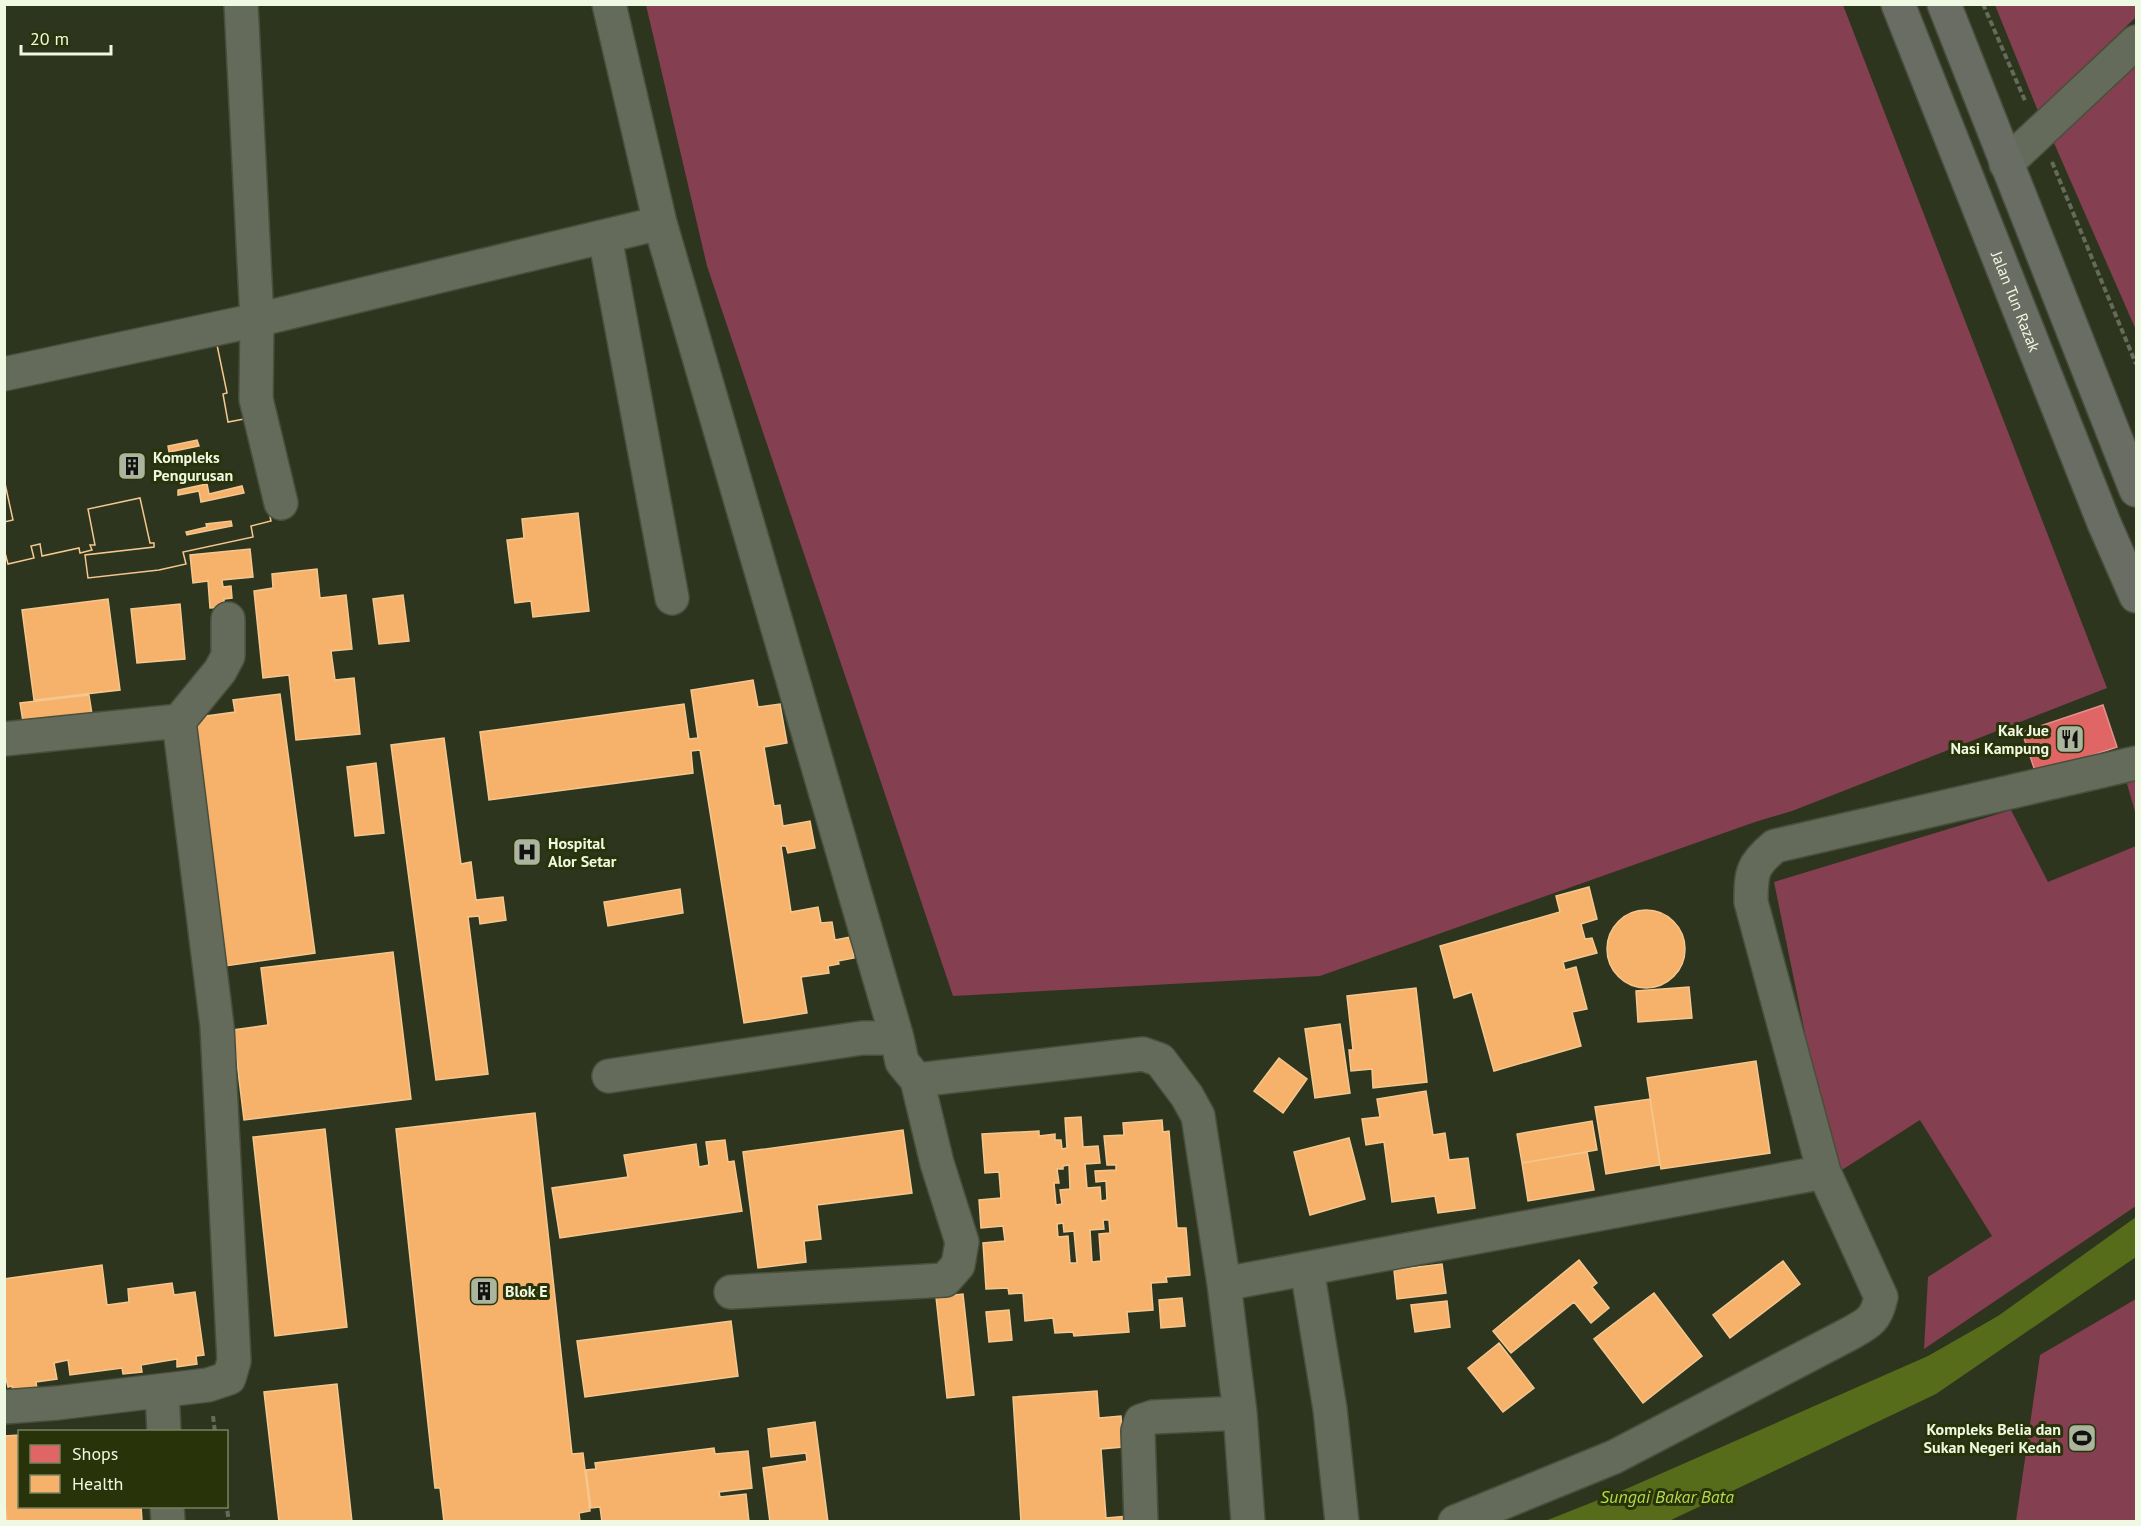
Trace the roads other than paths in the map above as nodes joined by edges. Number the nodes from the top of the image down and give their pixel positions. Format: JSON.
{"nodes":[{"id":1,"x":241,"y":4,"type":"edge"},
{"id":2,"x":609,"y":4,"type":"edge"},
{"id":3,"x":1899,"y":4,"type":"edge"},
{"id":4,"x":1944,"y":4,"type":"edge"},
{"id":5,"x":2136,"y":42,"type":"edge"},
{"id":6,"x":2006,"y":164,"type":"junction"},
{"id":7,"x":660,"y":223,"type":"junction"},
{"id":8,"x":605,"y":237,"type":"junction"},
{"id":9,"x":257,"y":320,"type":"junction"},
{"id":10,"x":4,"y":374,"type":"edge"},
{"id":11,"x":2136,"y":490,"type":"edge"},
{"id":12,"x":281,"y":503,"type":"dead end"},
{"id":13,"x":2136,"y":596,"type":"edge"},
{"id":14,"x":672,"y":598,"type":"dead end"},
{"id":15,"x":228,"y":619,"type":"dead end"},
{"id":16,"x":179,"y":721,"type":"junction"},
{"id":17,"x":4,"y":739,"type":"edge"},
{"id":18,"x":2136,"y":763,"type":"edge"},
{"id":19,"x":897,"y":1038,"type":"junction"},
{"id":20,"x":609,"y":1076,"type":"dead end"},
{"id":21,"x":917,"y":1080,"type":"junction"},
{"id":22,"x":1824,"y":1172,"type":"junction"},
{"id":23,"x":1307,"y":1269,"type":"junction"},
{"id":24,"x":1224,"y":1284,"type":"junction"},
{"id":25,"x":731,"y":1292,"type":"dead end"},
{"id":26,"x":162,"y":1391,"type":"junction"},
{"id":27,"x":4,"y":1407,"type":"edge"},
{"id":28,"x":1239,"y":1413,"type":"junction"},
{"id":29,"x":164,"y":1430,"type":"edge"},
{"id":30,"x":1141,"y":1521,"type":"edge"},
{"id":31,"x":1248,"y":1521,"type":"edge"},
{"id":32,"x":1342,"y":1521,"type":"edge"},
{"id":33,"x":1455,"y":1521,"type":"edge"}],
"edges":[{"from":1,"to":9,"type":"street"},
{"from":2,"to":7,"type":"street"},
{"from":3,"to":13,"type":"main road","name":"Jalan Tun Razak"},
{"from":4,"to":6,"type":"main road"},
{"from":5,"to":6,"type":"street"},
{"from":6,"to":11,"type":"main road"},
{"from":7,"to":8,"type":"street"},
{"from":7,"to":19,"type":"street"},
{"from":8,"to":9,"type":"street"},
{"from":8,"to":14,"type":"street"},
{"from":9,"to":10,"type":"street"},
{"from":9,"to":12,"type":"street"},
{"from":15,"to":16,"type":"street"},
{"from":16,"to":17,"type":"street"},
{"from":16,"to":26,"type":"street"},
{"from":18,"to":22,"type":"street"},
{"from":19,"to":20,"type":"street"},
{"from":19,"to":21,"type":"street"},
{"from":21,"to":24,"type":"street"},
{"from":21,"to":25,"type":"street"},
{"from":22,"to":23,"type":"street"},
{"from":22,"to":33,"type":"street"},
{"from":23,"to":24,"type":"street"},
{"from":23,"to":32,"type":"street"},
{"from":24,"to":28,"type":"street"},
{"from":26,"to":27,"type":"street"},
{"from":26,"to":29,"type":"street"},
{"from":28,"to":30,"type":"street"},
{"from":28,"to":31,"type":"street"}]}
